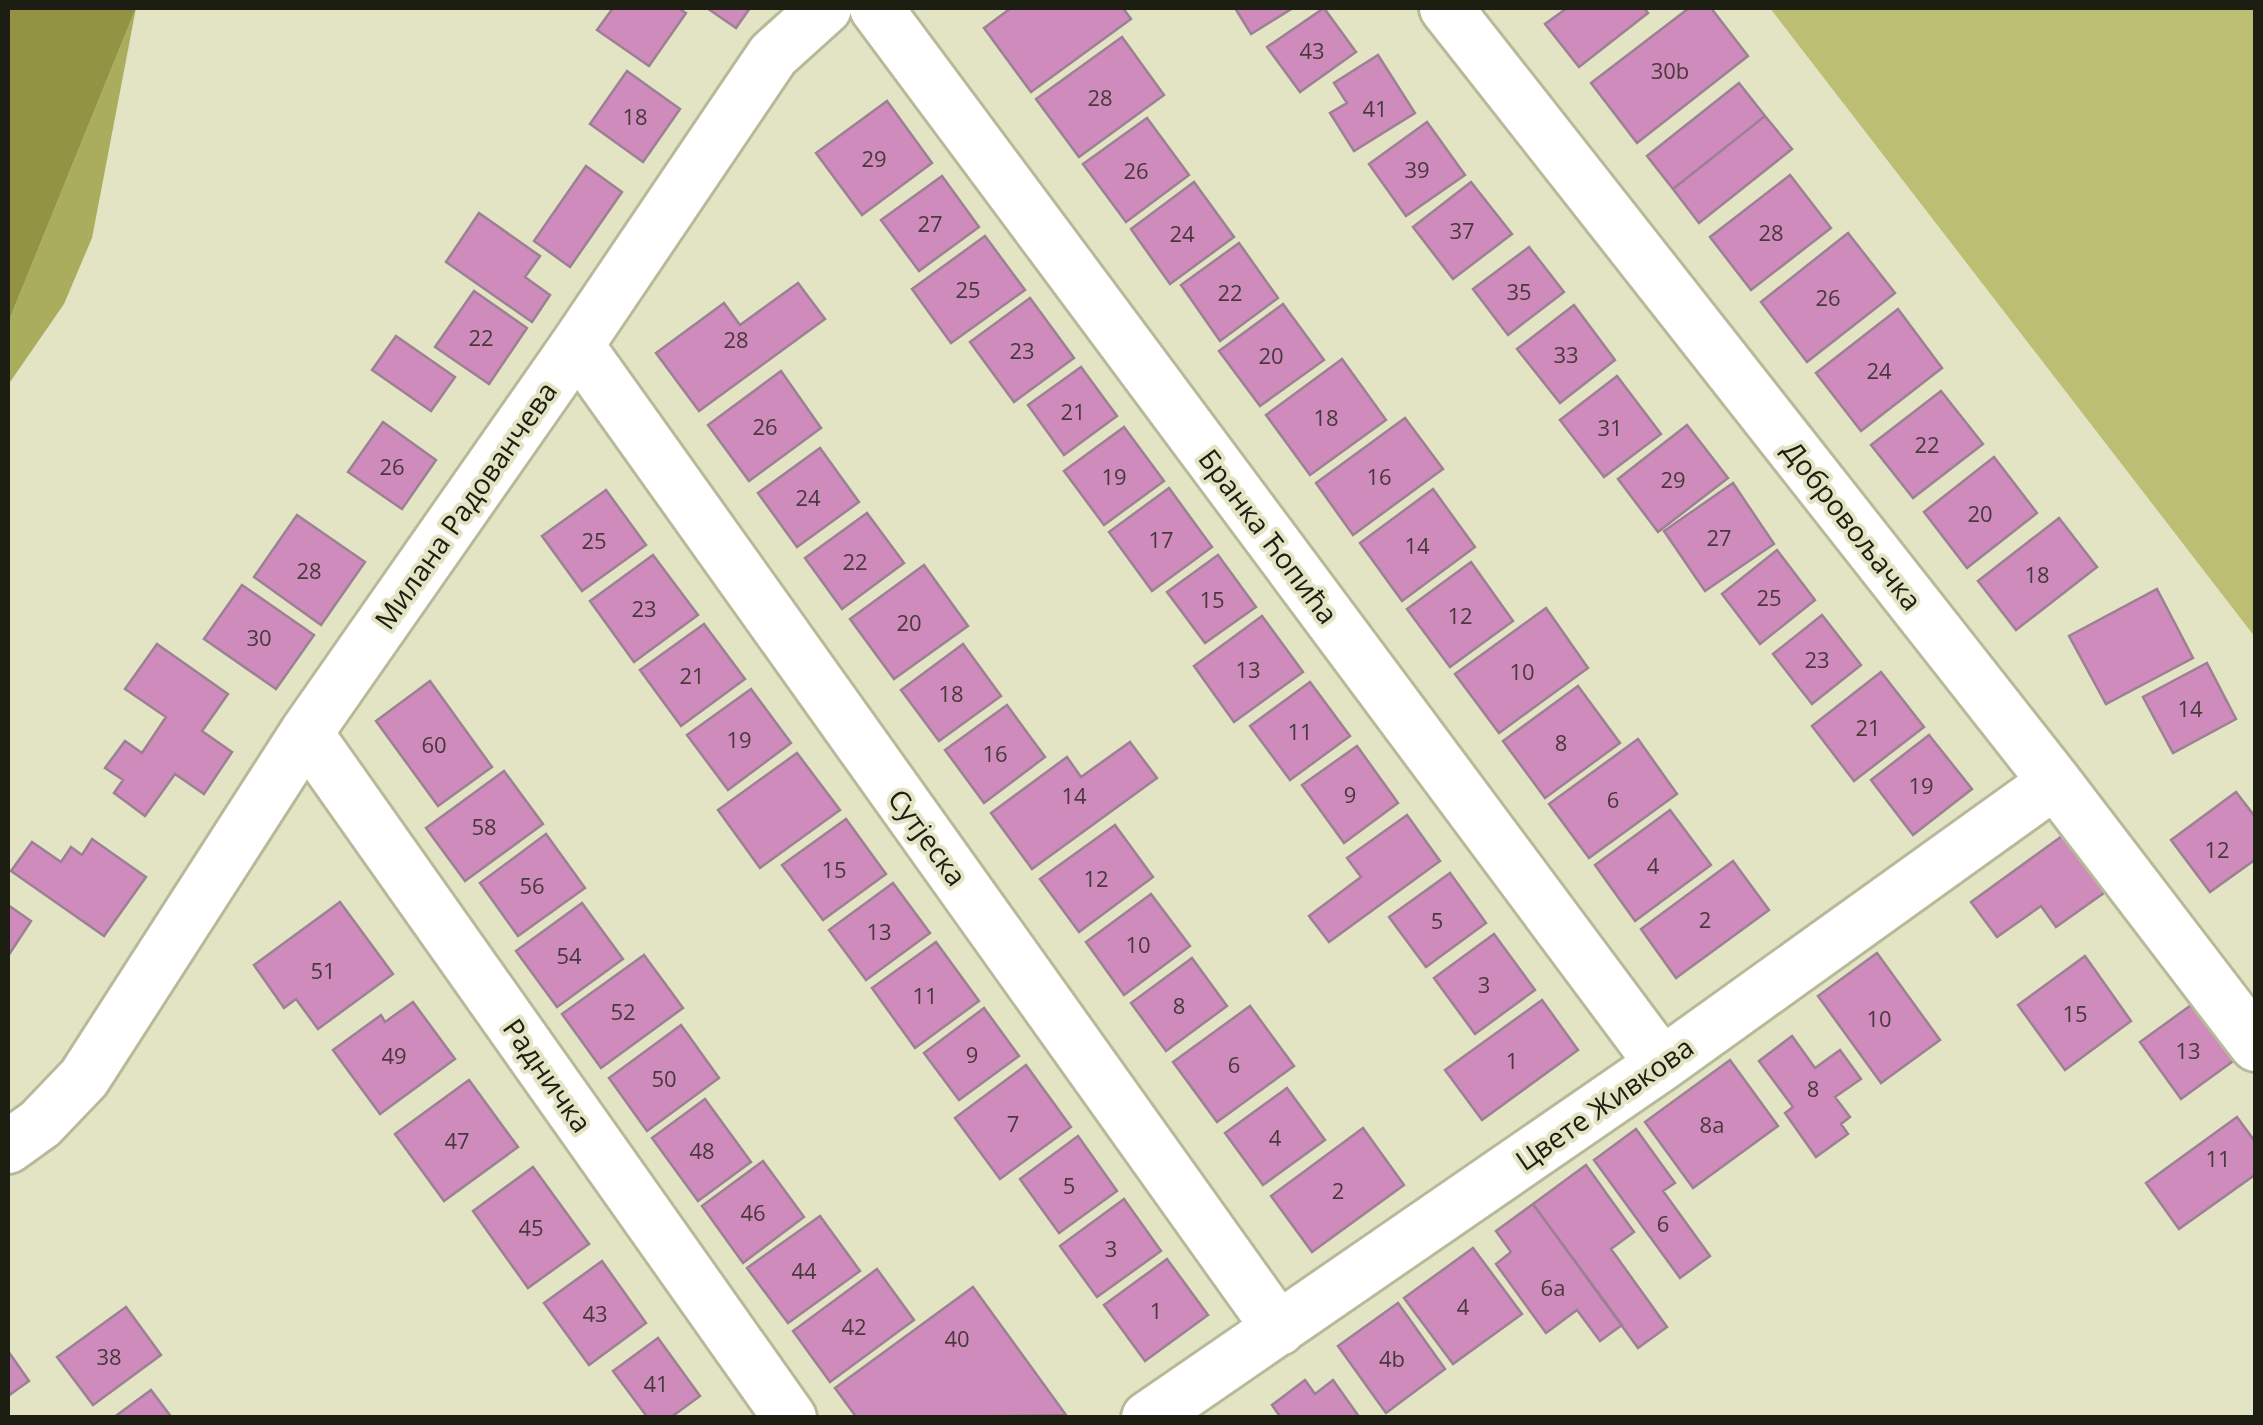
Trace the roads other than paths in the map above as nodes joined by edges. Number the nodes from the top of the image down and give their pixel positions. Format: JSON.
{"nodes":[{"id":1,"x":825,"y":8,"type":"edge"},
{"id":2,"x":876,"y":8,"type":"edge"},
{"id":3,"x":1446,"y":8,"type":"edge"},
{"id":4,"x":576,"y":346,"type":"junction"},
{"id":5,"x":306,"y":733,"type":"junction"},
{"id":6,"x":2055,"y":782,"type":"junction"},
{"id":7,"x":2256,"y":1045,"type":"edge"},
{"id":8,"x":1662,"y":1064,"type":"junction"},
{"id":9,"x":8,"y":1147,"type":"edge"},
{"id":10,"x":1279,"y":1328,"type":"junction"},
{"id":11,"x":790,"y":1418,"type":"edge"},
{"id":12,"x":1148,"y":1418,"type":"edge"}],
"edges":[{"from":1,"to":4,"type":"street","name":"Милана Радованчева"},
{"from":2,"to":8,"type":"street","name":"Бранка Ћопића"},
{"from":3,"to":6,"type":"street","name":"Добровољачка"},
{"from":4,"to":5,"type":"street","name":"Милана Радованчева"},
{"from":4,"to":10,"type":"street","name":"Сутјеска"},
{"from":5,"to":9,"type":"street","name":"Милана Радованчева"},
{"from":5,"to":11,"type":"street","name":"Радничка"},
{"from":6,"to":7,"type":"street","name":"Добровољачка"},
{"from":6,"to":8,"type":"street","name":"Цвете Живкова"},
{"from":8,"to":10,"type":"street","name":"Цвете Живкова"},
{"from":10,"to":12,"type":"street","name":"Цвете Живкова"}]}
